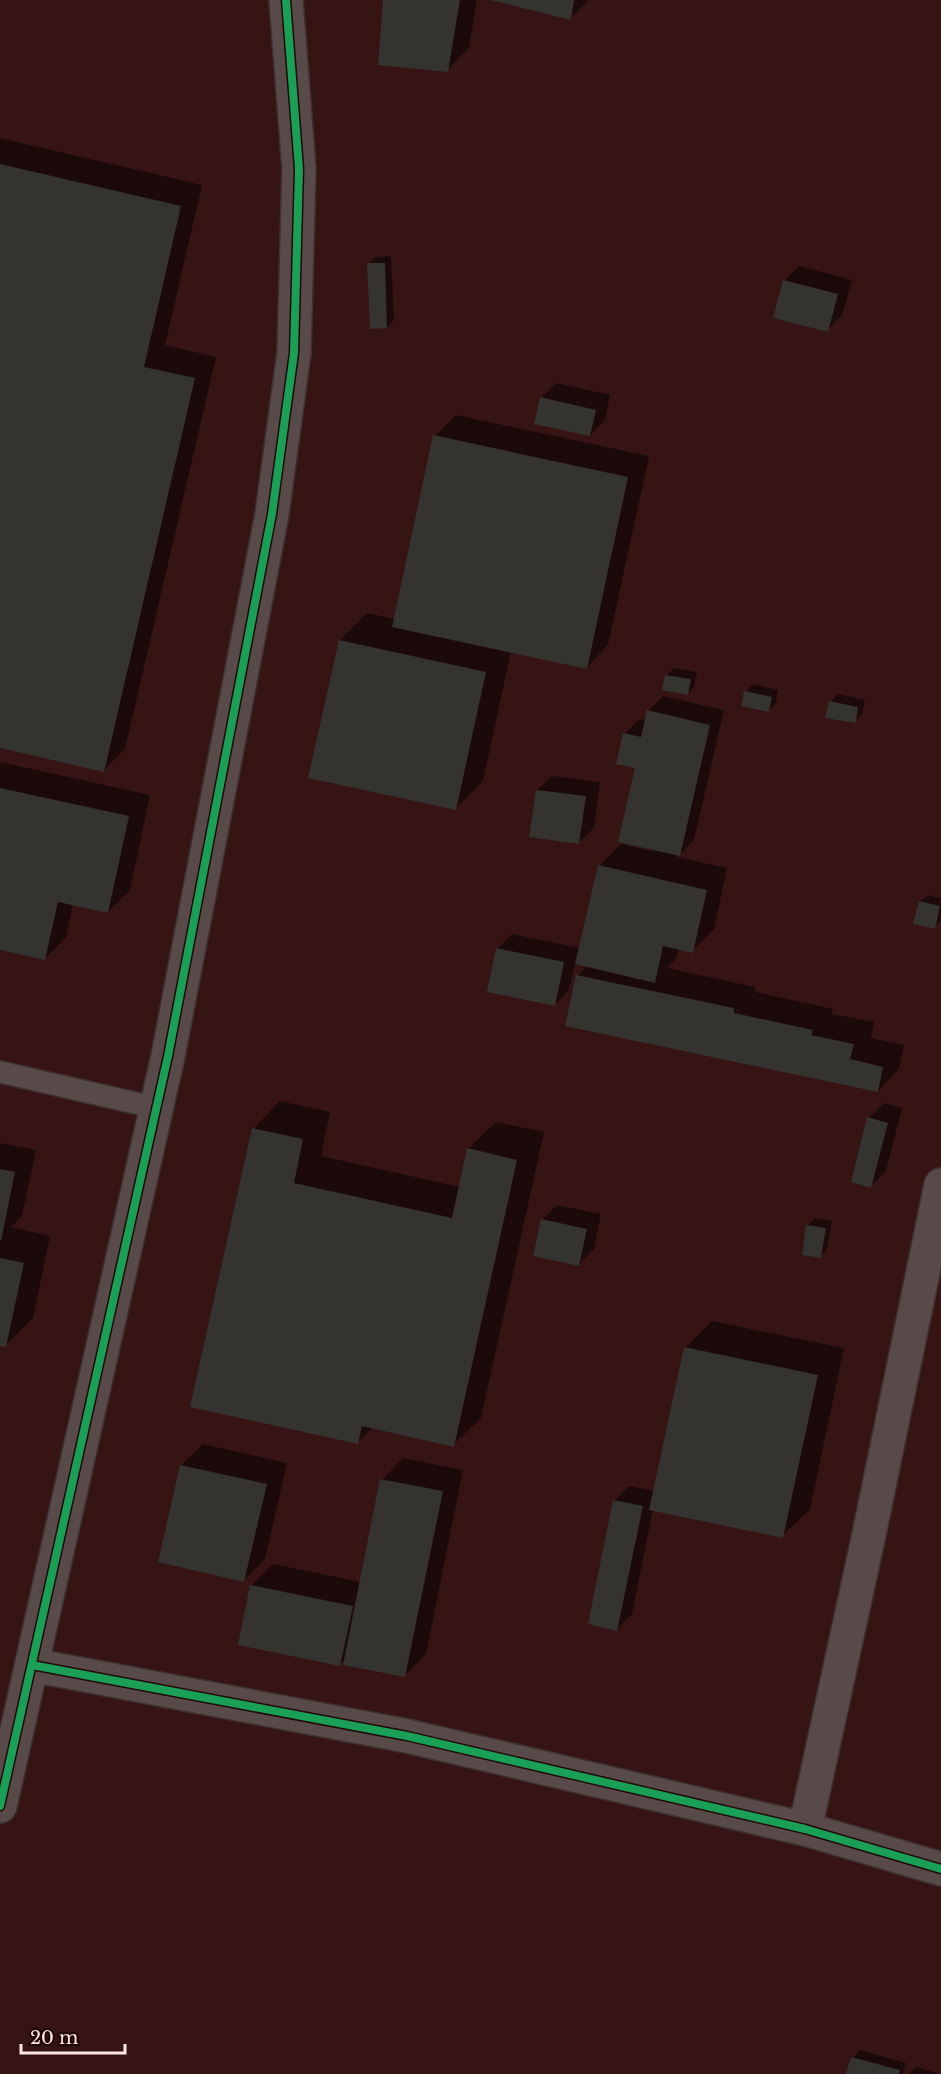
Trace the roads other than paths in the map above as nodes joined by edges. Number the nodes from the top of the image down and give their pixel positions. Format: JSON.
{"nodes":[{"id":1,"x":286,"y":0,"type":"edge"},
{"id":2,"x":0,"y":1072,"type":"edge"},
{"id":3,"x":157,"y":1108,"type":"junction"},
{"id":4,"x":941,"y":1185,"type":"edge"},
{"id":5,"x":32,"y":1665,"type":"junction"},
{"id":6,"x":0,"y":1806,"type":"edge"},
{"id":7,"x":805,"y":1829,"type":"junction"},
{"id":8,"x":941,"y":1869,"type":"edge"}],
"edges":[{"from":1,"to":3,"type":"street"},
{"from":2,"to":3,"type":"lane"},
{"from":3,"to":5,"type":"street"},
{"from":4,"to":7,"type":"street"},
{"from":5,"to":6,"type":"street"},
{"from":5,"to":7,"type":"street"},
{"from":7,"to":8,"type":"street"}]}
